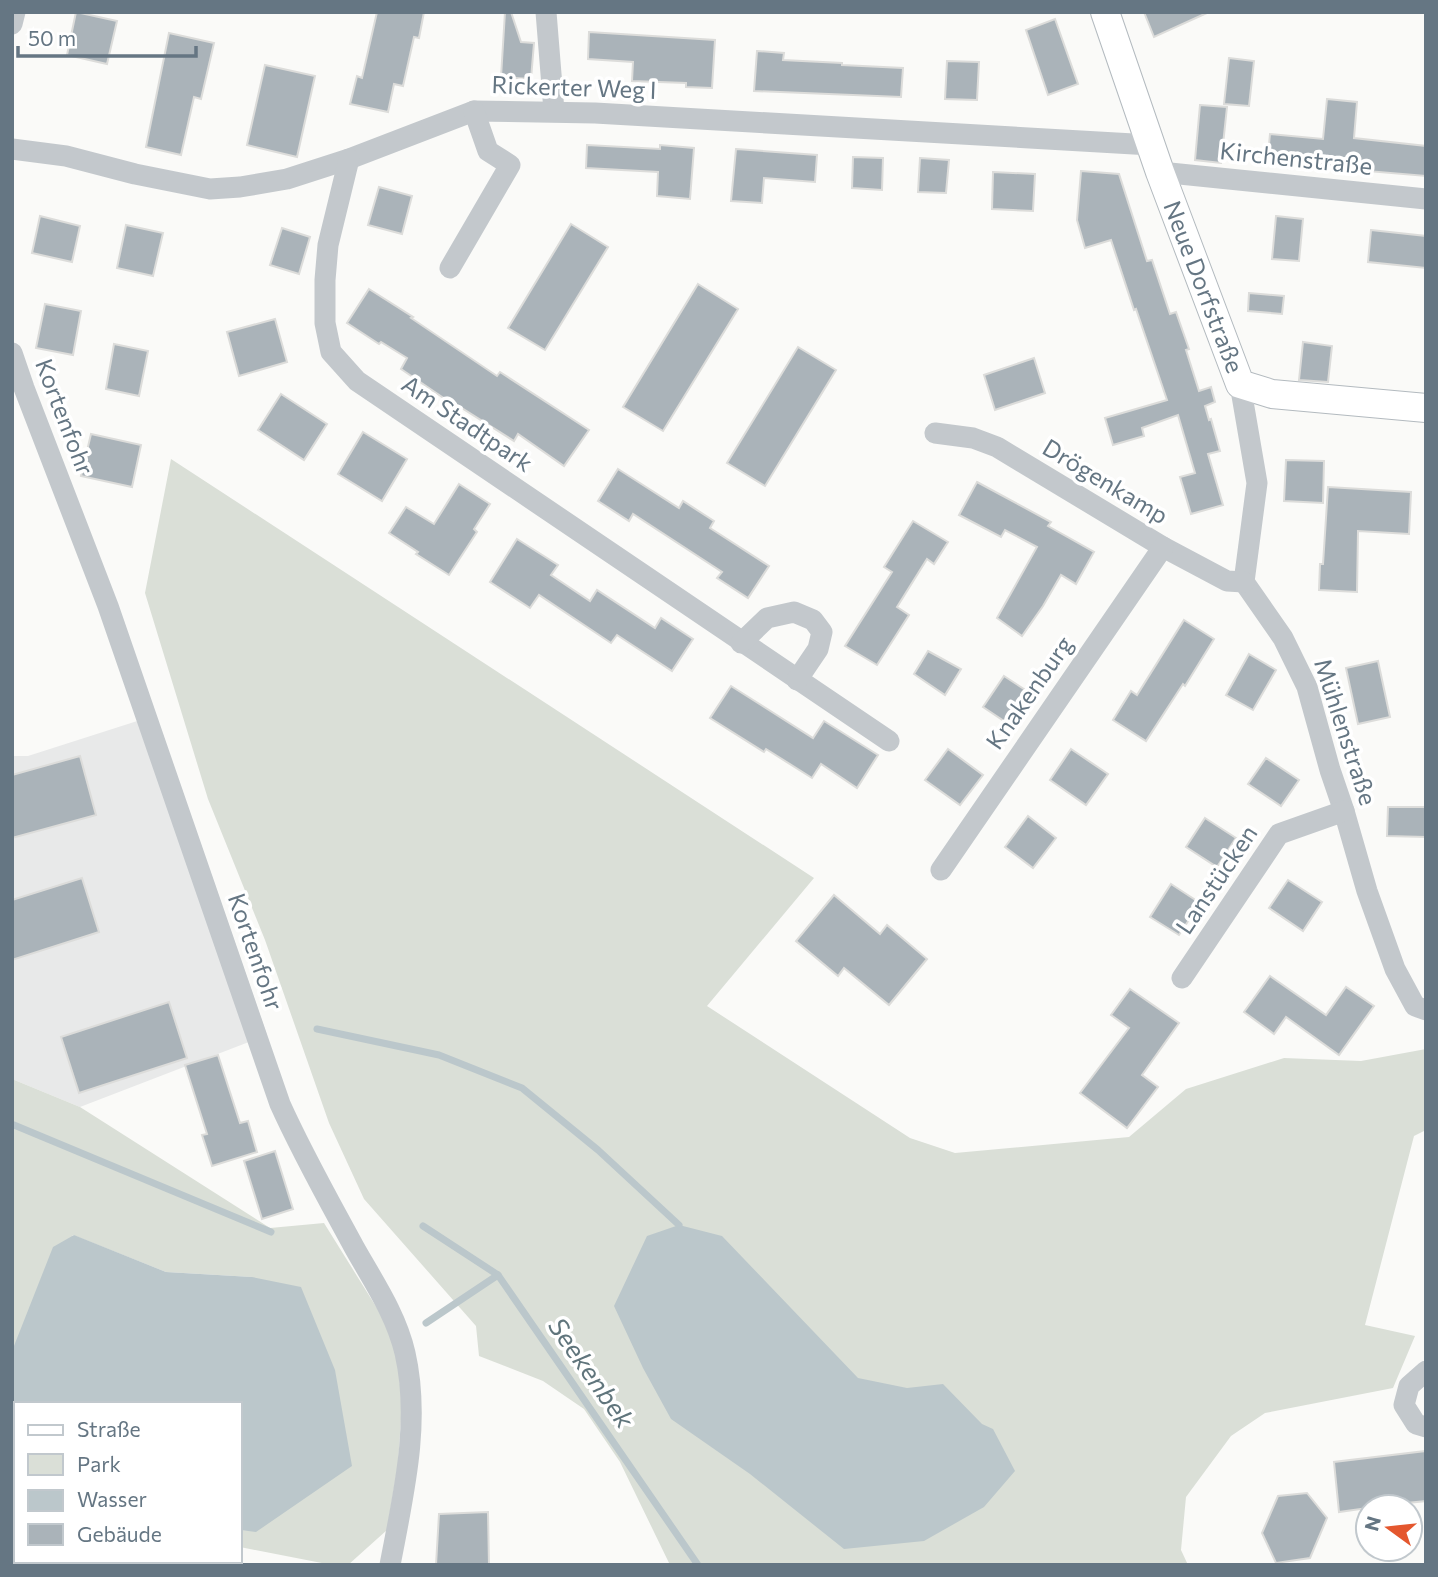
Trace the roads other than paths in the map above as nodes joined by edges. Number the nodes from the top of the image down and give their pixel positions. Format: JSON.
{"nodes":[{"id":1,"x":15,"y":12,"type":"edge"},
{"id":2,"x":546,"y":12,"type":"edge"},
{"id":3,"x":1105,"y":12,"type":"edge"},
{"id":4,"x":12,"y":24,"type":"edge"},
{"id":5,"x":474,"y":111,"type":"junction"},
{"id":6,"x":554,"y":111,"type":"junction"},
{"id":7,"x":1150,"y":145,"type":"junction"},
{"id":8,"x":12,"y":149,"type":"edge"},
{"id":9,"x":349,"y":159,"type":"junction"},
{"id":10,"x":1160,"y":172,"type":"junction"},
{"id":11,"x":1426,"y":199,"type":"edge"},
{"id":12,"x":450,"y":268,"type":"dead end"},
{"id":13,"x":14,"y":362,"type":"edge"},
{"id":14,"x":1240,"y":384,"type":"junction"},
{"id":15,"x":1426,"y":408,"type":"edge"},
{"id":16,"x":935,"y":433,"type":"dead end"},
{"id":17,"x":1163,"y":547,"type":"junction"},
{"id":18,"x":1244,"y":582,"type":"junction"},
{"id":19,"x":741,"y":643,"type":"junction"},
{"id":20,"x":797,"y":680,"type":"junction"},
{"id":21,"x":889,"y":741,"type":"dead end"},
{"id":22,"x":1344,"y":811,"type":"junction"},
{"id":23,"x":941,"y":870,"type":"dead end"},
{"id":24,"x":1182,"y":978,"type":"dead end"},
{"id":25,"x":1426,"y":1010,"type":"edge"},
{"id":26,"x":1426,"y":1371,"type":"edge"},
{"id":27,"x":1426,"y":1427,"type":"edge"},
{"id":28,"x":390,"y":1565,"type":"edge"}],
"edges":[{"from":1,"to":4,"type":"street"},
{"from":2,"to":6,"type":"street"},
{"from":3,"to":7,"type":"street","name":"Neue Dorfstraße"},
{"from":5,"to":6,"type":"street","name":"Rickerter Weg I"},
{"from":5,"to":9,"type":"street","name":"Rickerter Weg I"},
{"from":5,"to":12,"type":"street"},
{"from":6,"to":7,"type":"street","name":"Rickerter Weg I"},
{"from":7,"to":10,"type":"street","name":"Neue Dorfstraße"},
{"from":8,"to":9,"type":"street","name":"Rickerter Weg I"},
{"from":9,"to":19,"type":"street","name":"Am Stadtpark"},
{"from":10,"to":11,"type":"street","name":"Kirchenstraße"},
{"from":10,"to":14,"type":"street","name":"Neue Dorfstraße"},
{"from":13,"to":28,"type":"street","name":"Kortenfohr"},
{"from":14,"to":15,"type":"street","name":"Neue Dorfstraße"},
{"from":14,"to":18,"type":"street"},
{"from":16,"to":17,"type":"street","name":"Drögenkamp"},
{"from":17,"to":18,"type":"street","name":"Drögenkamp"},
{"from":17,"to":23,"type":"street","name":"Knakenburg"},
{"from":18,"to":22,"type":"street","name":"Mühlenstraße"},
{"from":19,"to":20,"type":"street","name":"Am Stadtpark"},
{"from":19,"to":20,"type":"street"},
{"from":20,"to":21,"type":"street","name":"Am Stadtpark"},
{"from":22,"to":24,"type":"street","name":"Lanstücken"},
{"from":22,"to":25,"type":"street","name":"Mühlenstraße"},
{"from":26,"to":27,"type":"street"}]}
